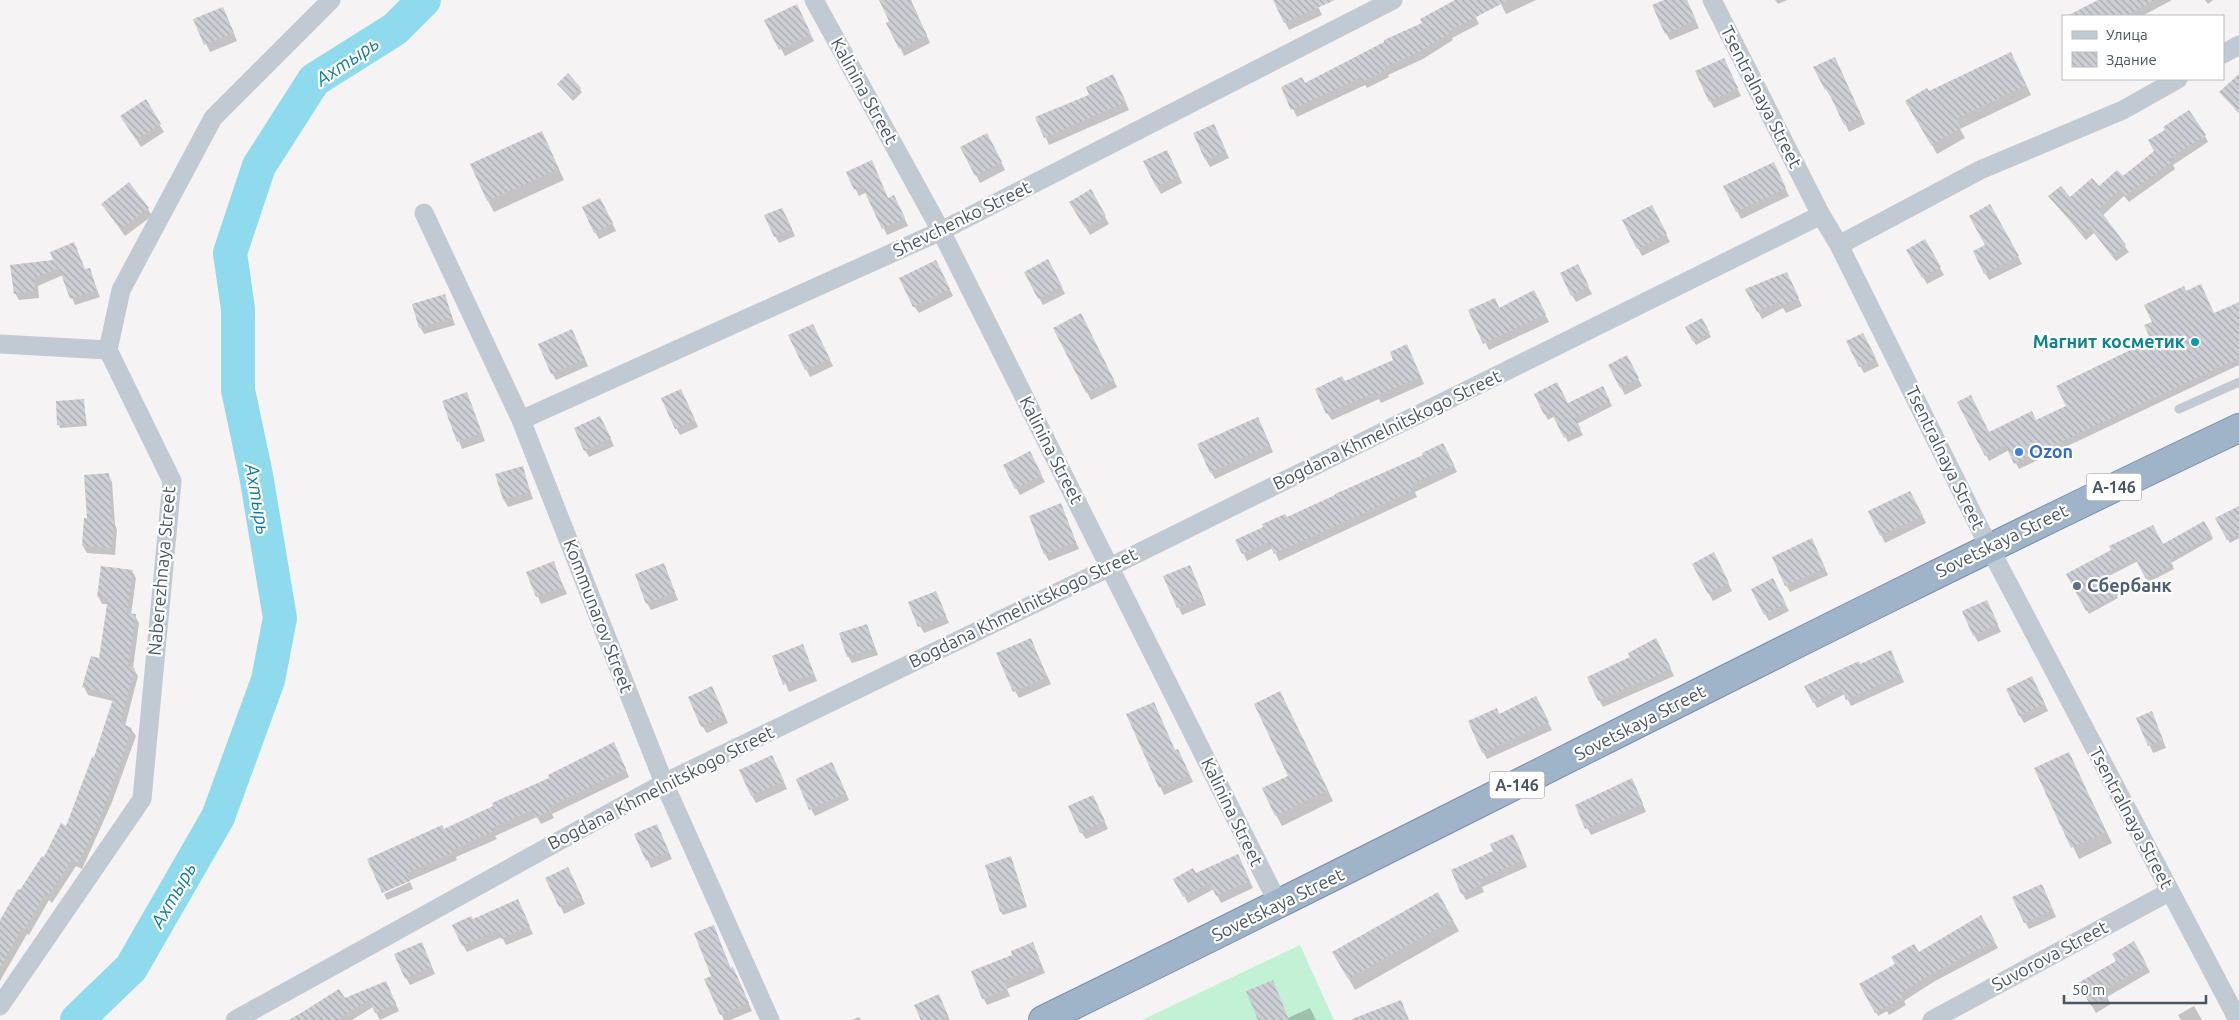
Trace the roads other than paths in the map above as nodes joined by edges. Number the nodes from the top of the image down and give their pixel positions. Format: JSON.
{"nodes":[{"id":1,"x":332,"y":0,"type":"edge"},
{"id":2,"x":814,"y":0,"type":"edge"},
{"id":3,"x":1393,"y":0,"type":"edge"},
{"id":4,"x":1712,"y":0,"type":"edge"},
{"id":5,"x":2239,"y":45,"type":"edge"},
{"id":6,"x":2224,"y":53,"type":"edge"},
{"id":7,"x":2176,"y":80,"type":"edge"},
{"id":8,"x":424,"y":213,"type":"dead end"},
{"id":9,"x":1821,"y":215,"type":"junction"},
{"id":10,"x":942,"y":232,"type":"junction"},
{"id":11,"x":1839,"y":245,"type":"junction"},
{"id":12,"x":0,"y":344,"type":"edge"},
{"id":13,"x":108,"y":350,"type":"junction"},
{"id":14,"x":2239,"y":382,"type":"edge"},
{"id":15,"x":2178,"y":409,"type":"dead end"},
{"id":16,"x":521,"y":420,"type":"junction"},
{"id":17,"x":2239,"y":428,"type":"edge"},
{"id":18,"x":1990,"y":547,"type":"junction"},
{"id":19,"x":1110,"y":566,"type":"junction"},
{"id":20,"x":664,"y":783,"type":"junction"},
{"id":21,"x":2169,"y":892,"type":"junction"},
{"id":22,"x":1278,"y":905,"type":"junction"},
{"id":23,"x":0,"y":1006,"type":"edge"},
{"id":24,"x":235,"y":1020,"type":"edge"},
{"id":25,"x":770,"y":1020,"type":"edge"},
{"id":26,"x":1043,"y":1020,"type":"edge"},
{"id":27,"x":1932,"y":1020,"type":"edge"},
{"id":28,"x":2238,"y":1020,"type":"edge"}],
"edges":[{"from":1,"to":13,"type":"street"},
{"from":2,"to":10,"type":"street","name":"Kalinina Street"},
{"from":3,"to":10,"type":"street","name":"Shevchenko Street"},
{"from":4,"to":9,"type":"street","name":"Tsentralnaya Street"},
{"from":5,"to":6,"type":"street"},
{"from":7,"to":11,"type":"street"},
{"from":8,"to":16,"type":"street","name":"Kommunarov Street"},
{"from":9,"to":11,"type":"street","name":"Tsentralnaya Street"},
{"from":9,"to":19,"type":"street","name":"Bogdana Khmelnitskogo Street"},
{"from":10,"to":16,"type":"street","name":"Shevchenko Street"},
{"from":10,"to":19,"type":"street","name":"Kalinina Street"},
{"from":11,"to":18,"type":"street","name":"Tsentralnaya Street"},
{"from":12,"to":13,"type":"street"},
{"from":13,"to":23,"type":"street","name":"Naberezhnaya Street"},
{"from":14,"to":15,"type":"lane"},
{"from":16,"to":20,"type":"street","name":"Kommunarov Street"},
{"from":17,"to":18,"type":"highway","name":"Sovetskaya Street","number":"А-146"},
{"from":18,"to":21,"type":"street","name":"Tsentralnaya Street"},
{"from":18,"to":22,"type":"highway","name":"Sovetskaya Street","number":"А-146"},
{"from":19,"to":20,"type":"street","name":"Bogdana Khmelnitskogo Street"},
{"from":19,"to":22,"type":"street","name":"Kalinina Street"},
{"from":20,"to":24,"type":"street","name":"Bogdana Khmelnitskogo Street"},
{"from":20,"to":25,"type":"street","name":"Kommunarov Street"},
{"from":21,"to":27,"type":"street","name":"Suvorova Street"},
{"from":21,"to":28,"type":"street","name":"Tsentralnaya Street"},
{"from":22,"to":26,"type":"highway","name":"Sovetskaya Street","number":"А-146"}]}
